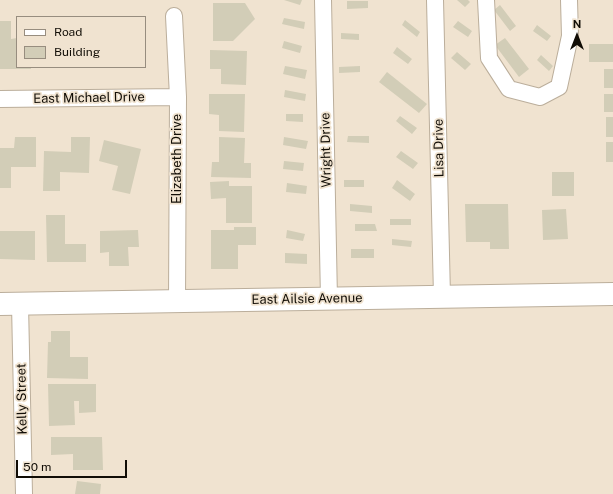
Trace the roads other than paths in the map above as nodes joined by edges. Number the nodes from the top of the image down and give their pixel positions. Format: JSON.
{"nodes":[{"id":1,"x":323,"y":0,"type":"edge"},
{"id":2,"x":435,"y":0,"type":"edge"},
{"id":3,"x":486,"y":0,"type":"edge"},
{"id":4,"x":569,"y":0,"type":"edge"},
{"id":5,"x":174,"y":16,"type":"dead end"},
{"id":6,"x":178,"y":97,"type":"junction"},
{"id":7,"x":0,"y":99,"type":"edge"},
{"id":8,"x":613,"y":294,"type":"edge"},
{"id":9,"x":442,"y":296,"type":"junction"},
{"id":10,"x":329,"y":299,"type":"junction"},
{"id":11,"x":177,"y":302,"type":"junction"},
{"id":12,"x":10,"y":304,"type":"edge"},
{"id":13,"x":24,"y":494,"type":"edge"}],
"edges":[{"from":1,"to":10,"type":"street","name":"Wright Drive"},
{"from":2,"to":9,"type":"street","name":"Lisa Drive"},
{"from":3,"to":4,"type":"street"},
{"from":5,"to":6,"type":"street","name":"Elizabeth Drive"},
{"from":6,"to":7,"type":"street","name":"East Michael Drive"},
{"from":6,"to":11,"type":"street","name":"Elizabeth Drive"},
{"from":8,"to":9,"type":"street","name":"East Ailsie Avenue"},
{"from":9,"to":10,"type":"street","name":"East Ailsie Avenue"},
{"from":10,"to":11,"type":"street","name":"East Ailsie Avenue"},
{"from":11,"to":12,"type":"street","name":"East Ailsie Avenue"},
{"from":12,"to":13,"type":"street","name":"Kelly Street"}]}
